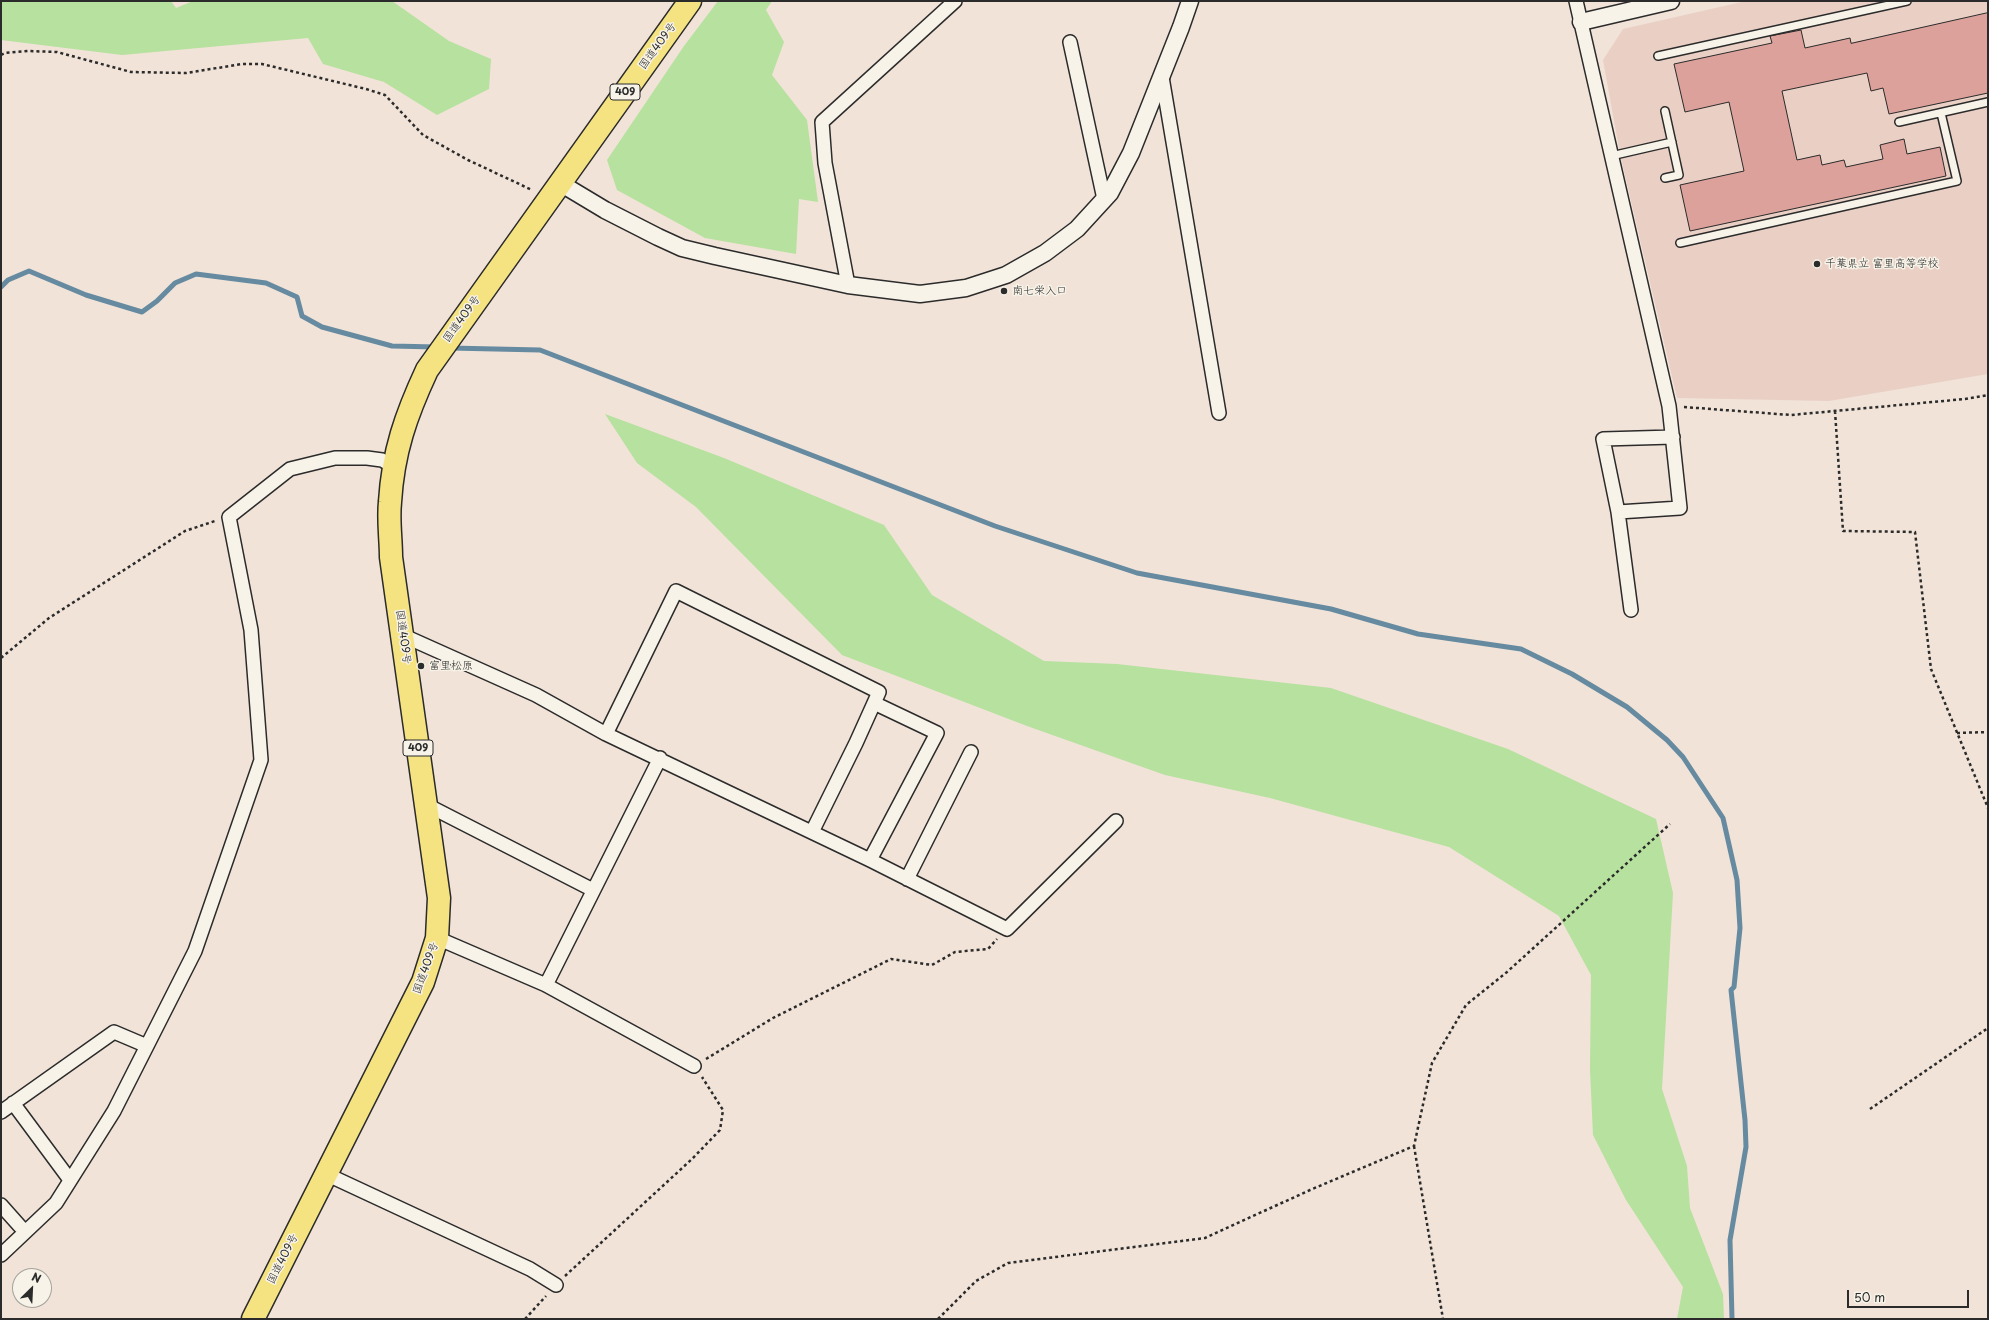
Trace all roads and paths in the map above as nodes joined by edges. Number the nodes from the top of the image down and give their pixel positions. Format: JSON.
{"nodes":[{"id":1,"x":690,"y":1,"type":"edge"},
{"id":2,"x":954,"y":1,"type":"edge"},
{"id":3,"x":1190,"y":1,"type":"edge"},
{"id":4,"x":1576,"y":1,"type":"edge"},
{"id":5,"x":1671,"y":1,"type":"edge"},
{"id":6,"x":1907,"y":1,"type":"edge"},
{"id":7,"x":1581,"y":22,"type":"junction"},
{"id":8,"x":1070,"y":42,"type":"dead end"},
{"id":9,"x":1,"y":55,"type":"edge"},
{"id":10,"x":1658,"y":56,"type":"dead end"},
{"id":11,"x":1162,"y":76,"type":"junction"},
{"id":12,"x":1988,"y":102,"type":"edge"},
{"id":13,"x":1665,"y":111,"type":"dead end"},
{"id":14,"x":1941,"y":113,"type":"junction"},
{"id":15,"x":1899,"y":122,"type":"dead end"},
{"id":16,"x":1672,"y":142,"type":"junction"},
{"id":17,"x":1611,"y":156,"type":"junction"},
{"id":18,"x":1665,"y":178,"type":"dead end"},
{"id":19,"x":555,"y":191,"type":"junction"},
{"id":20,"x":1104,"y":199,"type":"junction"},
{"id":21,"x":1680,"y":243,"type":"dead end"},
{"id":22,"x":848,"y":285,"type":"junction"},
{"id":23,"x":1988,"y":395,"type":"edge"},
{"id":24,"x":1670,"y":406,"type":"junction"},
{"id":25,"x":1835,"y":411,"type":"junction"},
{"id":26,"x":1219,"y":413,"type":"dead end"},
{"id":27,"x":1674,"y":437,"type":"junction"},
{"id":28,"x":394,"y":467,"type":"junction"},
{"id":29,"x":1618,"y":512,"type":"junction"},
{"id":30,"x":229,"y":517,"type":"junction"},
{"id":31,"x":1630,"y":610,"type":"dead end"},
{"id":32,"x":402,"y":635,"type":"junction"},
{"id":33,"x":1,"y":658,"type":"edge"},
{"id":34,"x":874,"y":703,"type":"junction"},
{"id":35,"x":1988,"y":732,"type":"edge"},
{"id":36,"x":1957,"y":733,"type":"junction"},
{"id":37,"x":606,"y":734,"type":"junction"},
{"id":38,"x":970,"y":752,"type":"dead end"},
{"id":39,"x":660,"y":758,"type":"junction"},
{"id":40,"x":426,"y":804,"type":"junction"},
{"id":41,"x":1988,"y":808,"type":"edge"},
{"id":42,"x":1116,"y":821,"type":"dead end"},
{"id":43,"x":1670,"y":824,"type":"dead end"},
{"id":44,"x":812,"y":832,"type":"junction"},
{"id":45,"x":870,"y":860,"type":"junction"},
{"id":46,"x":907,"y":879,"type":"junction"},
{"id":47,"x":593,"y":890,"type":"junction"},
{"id":48,"x":1007,"y":929,"type":"junction"},
{"id":49,"x":437,"y":938,"type":"junction"},
{"id":50,"x":546,"y":985,"type":"junction"},
{"id":51,"x":1988,"y":1028,"type":"edge"},
{"id":52,"x":147,"y":1046,"type":"junction"},
{"id":53,"x":694,"y":1066,"type":"junction"},
{"id":54,"x":13,"y":1103,"type":"junction"},
{"id":55,"x":1870,"y":1109,"type":"dead end"},
{"id":56,"x":1,"y":1112,"type":"edge"},
{"id":57,"x":1414,"y":1146,"type":"junction"},
{"id":58,"x":326,"y":1174,"type":"junction"},
{"id":59,"x":70,"y":1180,"type":"junction"},
{"id":60,"x":1,"y":1205,"type":"edge"},
{"id":61,"x":26,"y":1232,"type":"junction"},
{"id":62,"x":1,"y":1256,"type":"edge"},
{"id":63,"x":556,"y":1285,"type":"junction"},
{"id":64,"x":252,"y":1319,"type":"edge"},
{"id":65,"x":525,"y":1319,"type":"edge"},
{"id":66,"x":938,"y":1319,"type":"edge"},
{"id":67,"x":1443,"y":1319,"type":"edge"}],
"edges":[{"from":1,"to":19,"type":"highway","name":"国道409号","number":"409"},
{"from":2,"to":22,"type":"street"},
{"from":3,"to":11,"type":"street"},
{"from":4,"to":7,"type":"street"},
{"from":5,"to":7,"type":"street"},
{"from":6,"to":10,"type":"lane"},
{"from":7,"to":17,"type":"street"},
{"from":8,"to":20,"type":"street"},
{"from":9,"to":19,"type":"path"},
{"from":11,"to":20,"type":"street"},
{"from":11,"to":26,"type":"street"},
{"from":12,"to":14,"type":"lane"},
{"from":13,"to":16,"type":"lane"},
{"from":14,"to":15,"type":"lane"},
{"from":14,"to":21,"type":"lane"},
{"from":16,"to":17,"type":"lane"},
{"from":16,"to":18,"type":"lane"},
{"from":17,"to":24,"type":"street"},
{"from":19,"to":22,"type":"street"},
{"from":19,"to":28,"type":"highway","name":"国道409号","number":"409"},
{"from":20,"to":22,"type":"street"},
{"from":23,"to":25,"type":"path"},
{"from":24,"to":25,"type":"path"},
{"from":24,"to":27,"type":"street"},
{"from":25,"to":36,"type":"path"},
{"from":27,"to":29,"type":"street"},
{"from":27,"to":29,"type":"street"},
{"from":28,"to":30,"type":"street"},
{"from":28,"to":32,"type":"highway","name":"国道409号","number":"409"},
{"from":29,"to":31,"type":"street"},
{"from":30,"to":33,"type":"path"},
{"from":30,"to":52,"type":"street"},
{"from":32,"to":37,"type":"street"},
{"from":32,"to":40,"type":"highway","name":"国道409号","number":"409"},
{"from":34,"to":37,"type":"street"},
{"from":34,"to":44,"type":"street"},
{"from":34,"to":45,"type":"street"},
{"from":35,"to":36,"type":"path"},
{"from":36,"to":41,"type":"path"},
{"from":37,"to":39,"type":"street"},
{"from":38,"to":46,"type":"street"},
{"from":39,"to":44,"type":"street"},
{"from":39,"to":47,"type":"street"},
{"from":40,"to":47,"type":"street"},
{"from":40,"to":49,"type":"highway","name":"国道409号","number":"409"},
{"from":42,"to":48,"type":"street"},
{"from":43,"to":57,"type":"path"},
{"from":44,"to":45,"type":"street"},
{"from":45,"to":46,"type":"street"},
{"from":46,"to":48,"type":"street"},
{"from":47,"to":50,"type":"street"},
{"from":48,"to":53,"type":"path"},
{"from":49,"to":50,"type":"street"},
{"from":49,"to":58,"type":"highway","name":"国道409号","number":"409"},
{"from":50,"to":53,"type":"street"},
{"from":51,"to":55,"type":"path"},
{"from":52,"to":54,"type":"street"},
{"from":52,"to":59,"type":"street"},
{"from":53,"to":63,"type":"path"},
{"from":54,"to":56,"type":"street"},
{"from":54,"to":59,"type":"street"},
{"from":57,"to":66,"type":"path"},
{"from":57,"to":67,"type":"path"},
{"from":58,"to":63,"type":"street"},
{"from":58,"to":64,"type":"highway","name":"国道409号","number":"409"},
{"from":59,"to":61,"type":"street"},
{"from":60,"to":61,"type":"street"},
{"from":61,"to":62,"type":"street"},
{"from":63,"to":65,"type":"path"}]}
